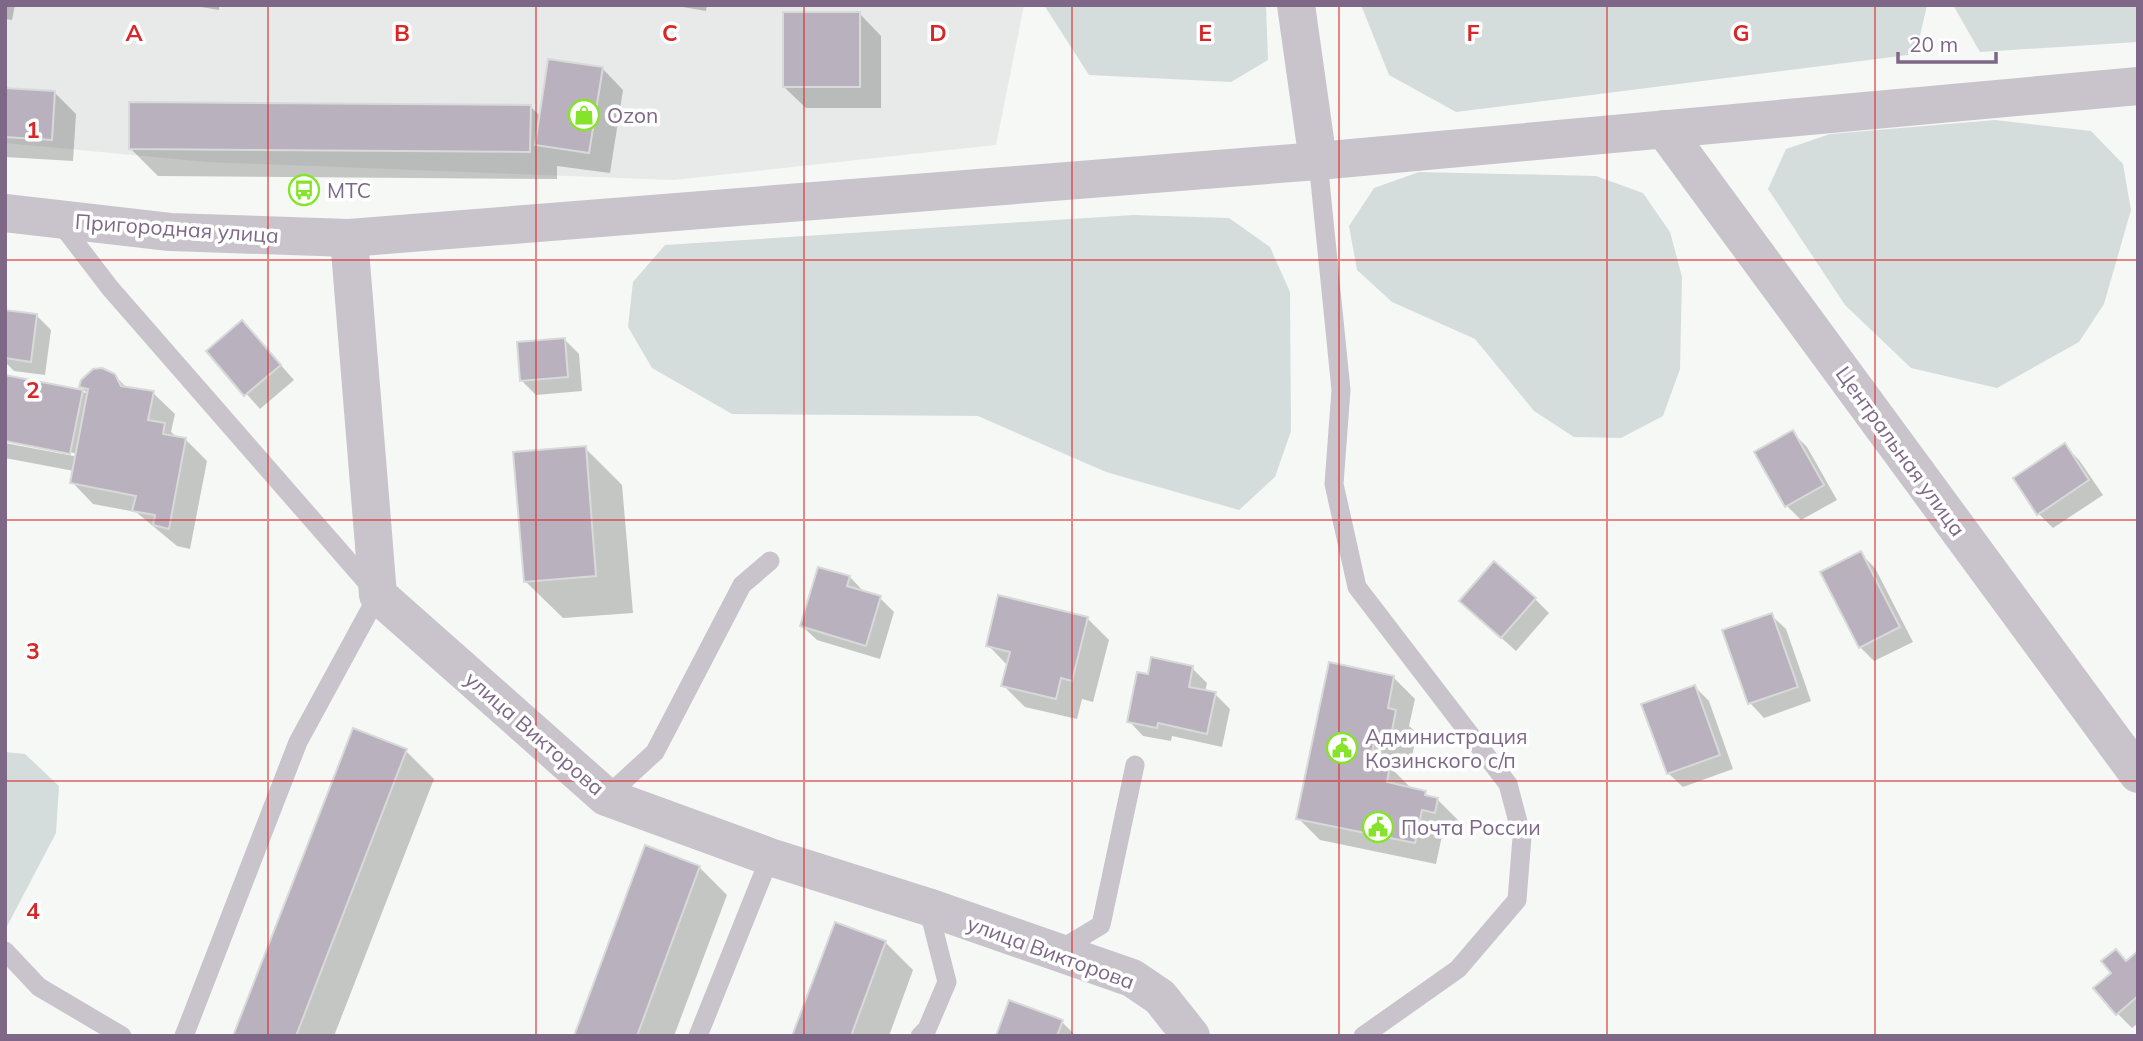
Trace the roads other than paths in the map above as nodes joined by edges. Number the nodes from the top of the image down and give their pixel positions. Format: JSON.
{"nodes":[{"id":1,"x":1296,"y":5,"type":"edge"},
{"id":2,"x":2138,"y":86,"type":"edge"},
{"id":3,"x":1664,"y":129,"type":"junction"},
{"id":4,"x":1318,"y":161,"type":"junction"},
{"id":5,"x":5,"y":213,"type":"edge"},
{"id":6,"x":58,"y":220,"type":"junction"},
{"id":7,"x":349,"y":238,"type":"junction"},
{"id":8,"x":770,"y":561,"type":"dead end"},
{"id":9,"x":378,"y":595,"type":"junction"},
{"id":10,"x":1135,"y":765,"type":"dead end"},
{"id":11,"x":2138,"y":774,"type":"edge"},
{"id":12,"x":606,"y":797,"type":"junction"},
{"id":13,"x":770,"y":857,"type":"junction"},
{"id":14,"x":928,"y":907,"type":"junction"},
{"id":15,"x":5,"y":951,"type":"edge"},
{"id":16,"x":1057,"y":952,"type":"junction"},
{"id":17,"x":122,"y":1036,"type":"edge"},
{"id":18,"x":184,"y":1036,"type":"edge"},
{"id":19,"x":698,"y":1036,"type":"edge"},
{"id":20,"x":920,"y":1036,"type":"edge"},
{"id":21,"x":1191,"y":1036,"type":"edge"},
{"id":22,"x":1363,"y":1036,"type":"edge"}],
"edges":[{"from":1,"to":4,"type":"street"},
{"from":2,"to":3,"type":"street","name":"Пригородная улица"},
{"from":3,"to":4,"type":"street","name":"Пригородная улица"},
{"from":3,"to":11,"type":"street","name":"Центральная улица"},
{"from":4,"to":7,"type":"street","name":"Пригородная улица"},
{"from":4,"to":22,"type":"lane"},
{"from":5,"to":6,"type":"street","name":"Пригородная улица"},
{"from":6,"to":7,"type":"street","name":"Пригородная улица"},
{"from":6,"to":9,"type":"lane"},
{"from":7,"to":9,"type":"street"},
{"from":8,"to":12,"type":"lane"},
{"from":9,"to":12,"type":"street","name":"улица Викторова"},
{"from":9,"to":18,"type":"lane"},
{"from":10,"to":16,"type":"lane"},
{"from":12,"to":13,"type":"street","name":"улица Викторова"},
{"from":13,"to":14,"type":"street","name":"улица Викторова"},
{"from":13,"to":19,"type":"lane"},
{"from":14,"to":16,"type":"street","name":"улица Викторова"},
{"from":14,"to":20,"type":"lane"},
{"from":15,"to":17,"type":"lane"},
{"from":16,"to":21,"type":"street","name":"улица Викторова"}]}
